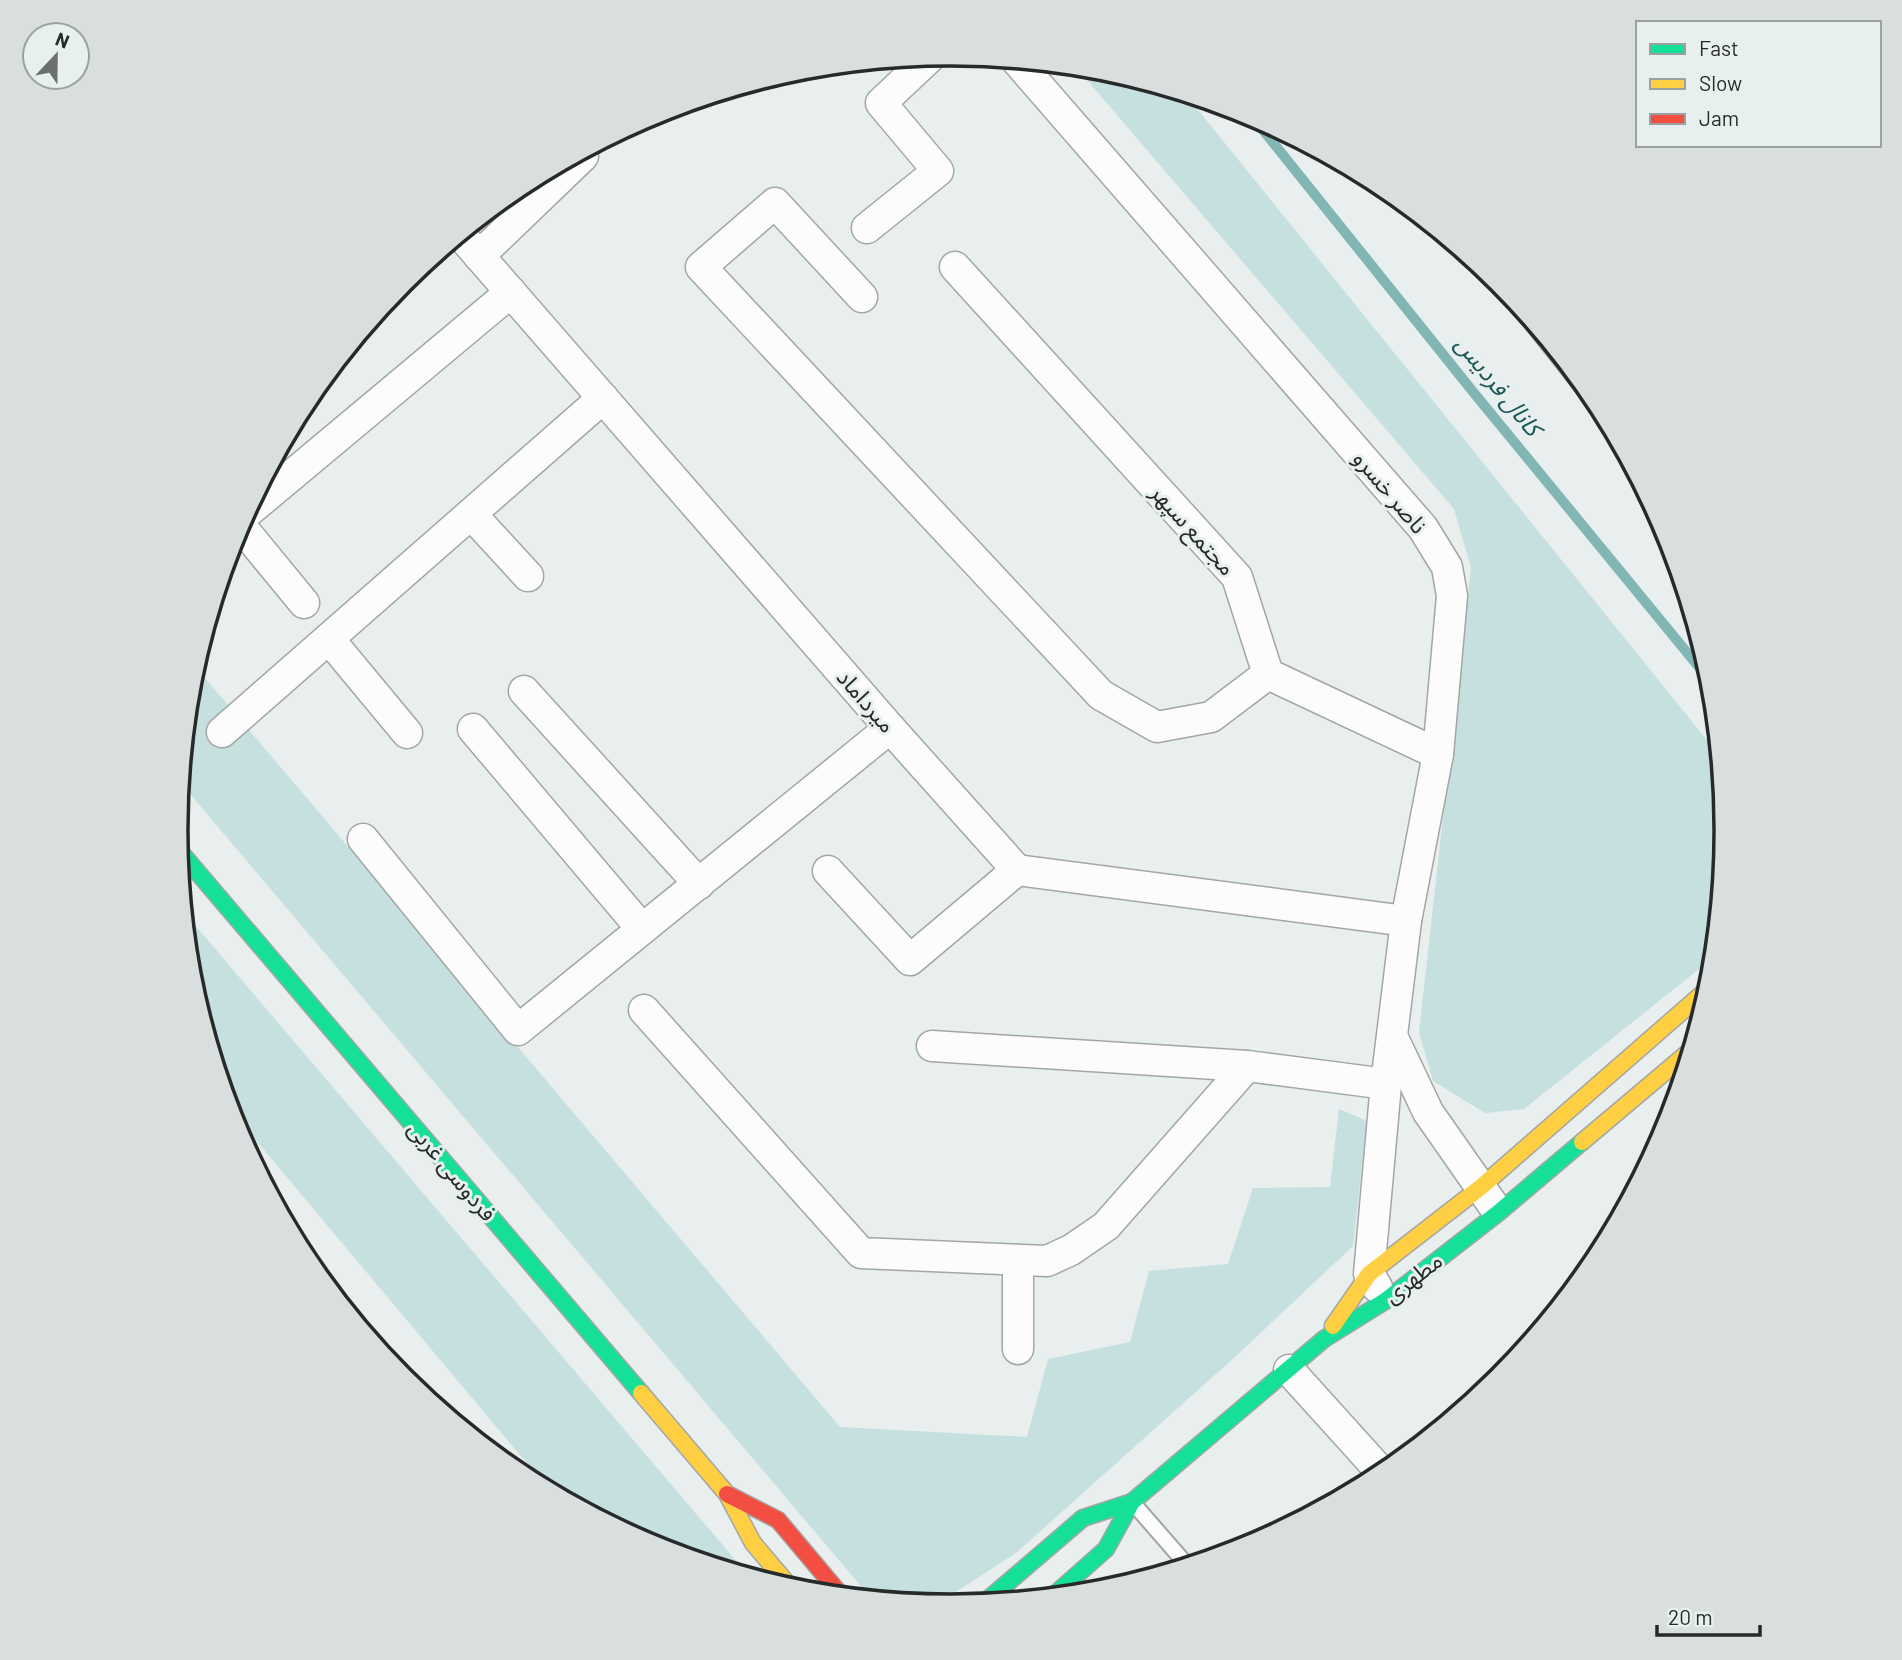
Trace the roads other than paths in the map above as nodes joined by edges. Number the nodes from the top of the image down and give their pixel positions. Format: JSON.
{"nodes":[{"id":1,"x":919,"y":67,"type":"edge"},
{"id":2,"x":1025,"y":70,"type":"edge"},
{"id":3,"x":557,"y":176,"type":"edge"},
{"id":4,"x":867,"y":228,"type":"dead end"},
{"id":5,"x":470,"y":245,"type":"edge"},
{"id":6,"x":955,"y":267,"type":"dead end"},
{"id":7,"x":511,"y":292,"type":"junction"},
{"id":8,"x":862,"y":297,"type":"dead end"},
{"id":9,"x":603,"y":398,"type":"junction"},
{"id":10,"x":263,"y":500,"type":"edge"},
{"id":11,"x":471,"y":514,"type":"junction"},
{"id":12,"x":248,"y":534,"type":"edge"},
{"id":13,"x":528,"y":576,"type":"dead end"},
{"id":14,"x":304,"y":603,"type":"dead end"},
{"id":15,"x":329,"y":639,"type":"junction"},
{"id":16,"x":1268,"y":674,"type":"junction"},
{"id":17,"x":524,"y":691,"type":"dead end"},
{"id":18,"x":890,"y":728,"type":"junction"},
{"id":19,"x":473,"y":729,"type":"dead end"},
{"id":20,"x":222,"y":732,"type":"dead end"},
{"id":21,"x":407,"y":733,"type":"dead end"},
{"id":22,"x":1438,"y":754,"type":"junction"},
{"id":23,"x":363,"y":839,"type":"dead end"},
{"id":24,"x":189,"y":862,"type":"edge"},
{"id":25,"x":1017,"y":870,"type":"junction"},
{"id":26,"x":828,"y":871,"type":"dead end"},
{"id":27,"x":699,"y":884,"type":"junction"},
{"id":28,"x":1406,"y":921,"type":"junction"},
{"id":29,"x":642,"y":929,"type":"junction"},
{"id":30,"x":1695,"y":1000,"type":"edge"},
{"id":31,"x":643,"y":1010,"type":"dead end"},
{"id":32,"x":1393,"y":1037,"type":"junction"},
{"id":33,"x":932,"y":1046,"type":"dead end"},
{"id":34,"x":1678,"y":1061,"type":"edge"},
{"id":35,"x":1247,"y":1066,"type":"junction"},
{"id":36,"x":1386,"y":1084,"type":"junction"},
{"id":37,"x":1481,"y":1187,"type":"junction"},
{"id":38,"x":1498,"y":1213,"type":"junction"},
{"id":39,"x":1018,"y":1260,"type":"junction"},
{"id":40,"x":1369,"y":1274,"type":"junction"},
{"id":41,"x":1385,"y":1301,"type":"junction"},
{"id":42,"x":1324,"y":1339,"type":"junction"},
{"id":43,"x":1018,"y":1349,"type":"dead end"},
{"id":44,"x":1289,"y":1370,"type":"junction"},
{"id":45,"x":1375,"y":1465,"type":"edge"},
{"id":46,"x":727,"y":1494,"type":"junction"},
{"id":47,"x":1132,"y":1502,"type":"junction"},
{"id":48,"x":1181,"y":1558,"type":"edge"},
{"id":49,"x":778,"y":1573,"type":"edge"},
{"id":50,"x":832,"y":1584,"type":"edge"},
{"id":51,"x":1066,"y":1585,"type":"edge"},
{"id":52,"x":996,"y":1592,"type":"edge"}],
"edges":[{"from":1,"to":4,"type":"street"},
{"from":2,"to":22,"type":"street","name":"ناصر خسرو"},
{"from":3,"to":5,"type":"street"},
{"from":5,"to":7,"type":"street","name":"میرداماد"},
{"from":6,"to":16,"type":"street","name":"مجتمع سپهر"},
{"from":7,"to":9,"type":"street","name":"میرداماد"},
{"from":7,"to":10,"type":"street"},
{"from":8,"to":16,"type":"street"},
{"from":9,"to":11,"type":"street"},
{"from":9,"to":18,"type":"street","name":"میرداماد"},
{"from":11,"to":13,"type":"street"},
{"from":11,"to":15,"type":"street"},
{"from":12,"to":14,"type":"street"},
{"from":15,"to":20,"type":"street"},
{"from":15,"to":21,"type":"street"},
{"from":16,"to":22,"type":"street"},
{"from":17,"to":27,"type":"street"},
{"from":18,"to":25,"type":"street","name":"میرداماد"},
{"from":18,"to":27,"type":"street"},
{"from":19,"to":29,"type":"street"},
{"from":22,"to":28,"type":"street","name":"ناصر خسرو"},
{"from":23,"to":29,"type":"street"},
{"from":24,"to":46,"type":"main road","name":"فردوسی غربی"},
{"from":25,"to":26,"type":"street"},
{"from":25,"to":28,"type":"street"},
{"from":27,"to":29,"type":"street"},
{"from":28,"to":32,"type":"street","name":"ناصر خسرو"},
{"from":30,"to":37,"type":"main road"},
{"from":31,"to":39,"type":"street"},
{"from":32,"to":36,"type":"street","name":"ناصر خسرو"},
{"from":32,"to":37,"type":"street"},
{"from":33,"to":35,"type":"street"},
{"from":34,"to":38,"type":"main road","name":"مطهری"},
{"from":35,"to":36,"type":"street"},
{"from":35,"to":39,"type":"street"},
{"from":36,"to":40,"type":"street","name":"ناصر خسرو"},
{"from":37,"to":38,"type":"street"},
{"from":37,"to":40,"type":"main road"},
{"from":38,"to":41,"type":"main road","name":"مطهری"},
{"from":39,"to":43,"type":"street"},
{"from":40,"to":41,"type":"street"},
{"from":40,"to":42,"type":"main road"},
{"from":41,"to":42,"type":"main road","name":"مطهری"},
{"from":42,"to":44,"type":"main road","name":"مطهری"},
{"from":44,"to":45,"type":"street"},
{"from":44,"to":47,"type":"main road","name":"مطهری"},
{"from":46,"to":49,"type":"main road","name":"فردوسی غربی"},
{"from":46,"to":50,"type":"main road","name":"فردوسی غربی"},
{"from":47,"to":48,"type":"lane"},
{"from":47,"to":51,"type":"main road","name":"مطهری"},
{"from":47,"to":52,"type":"main road","name":"مطهری"}]}
